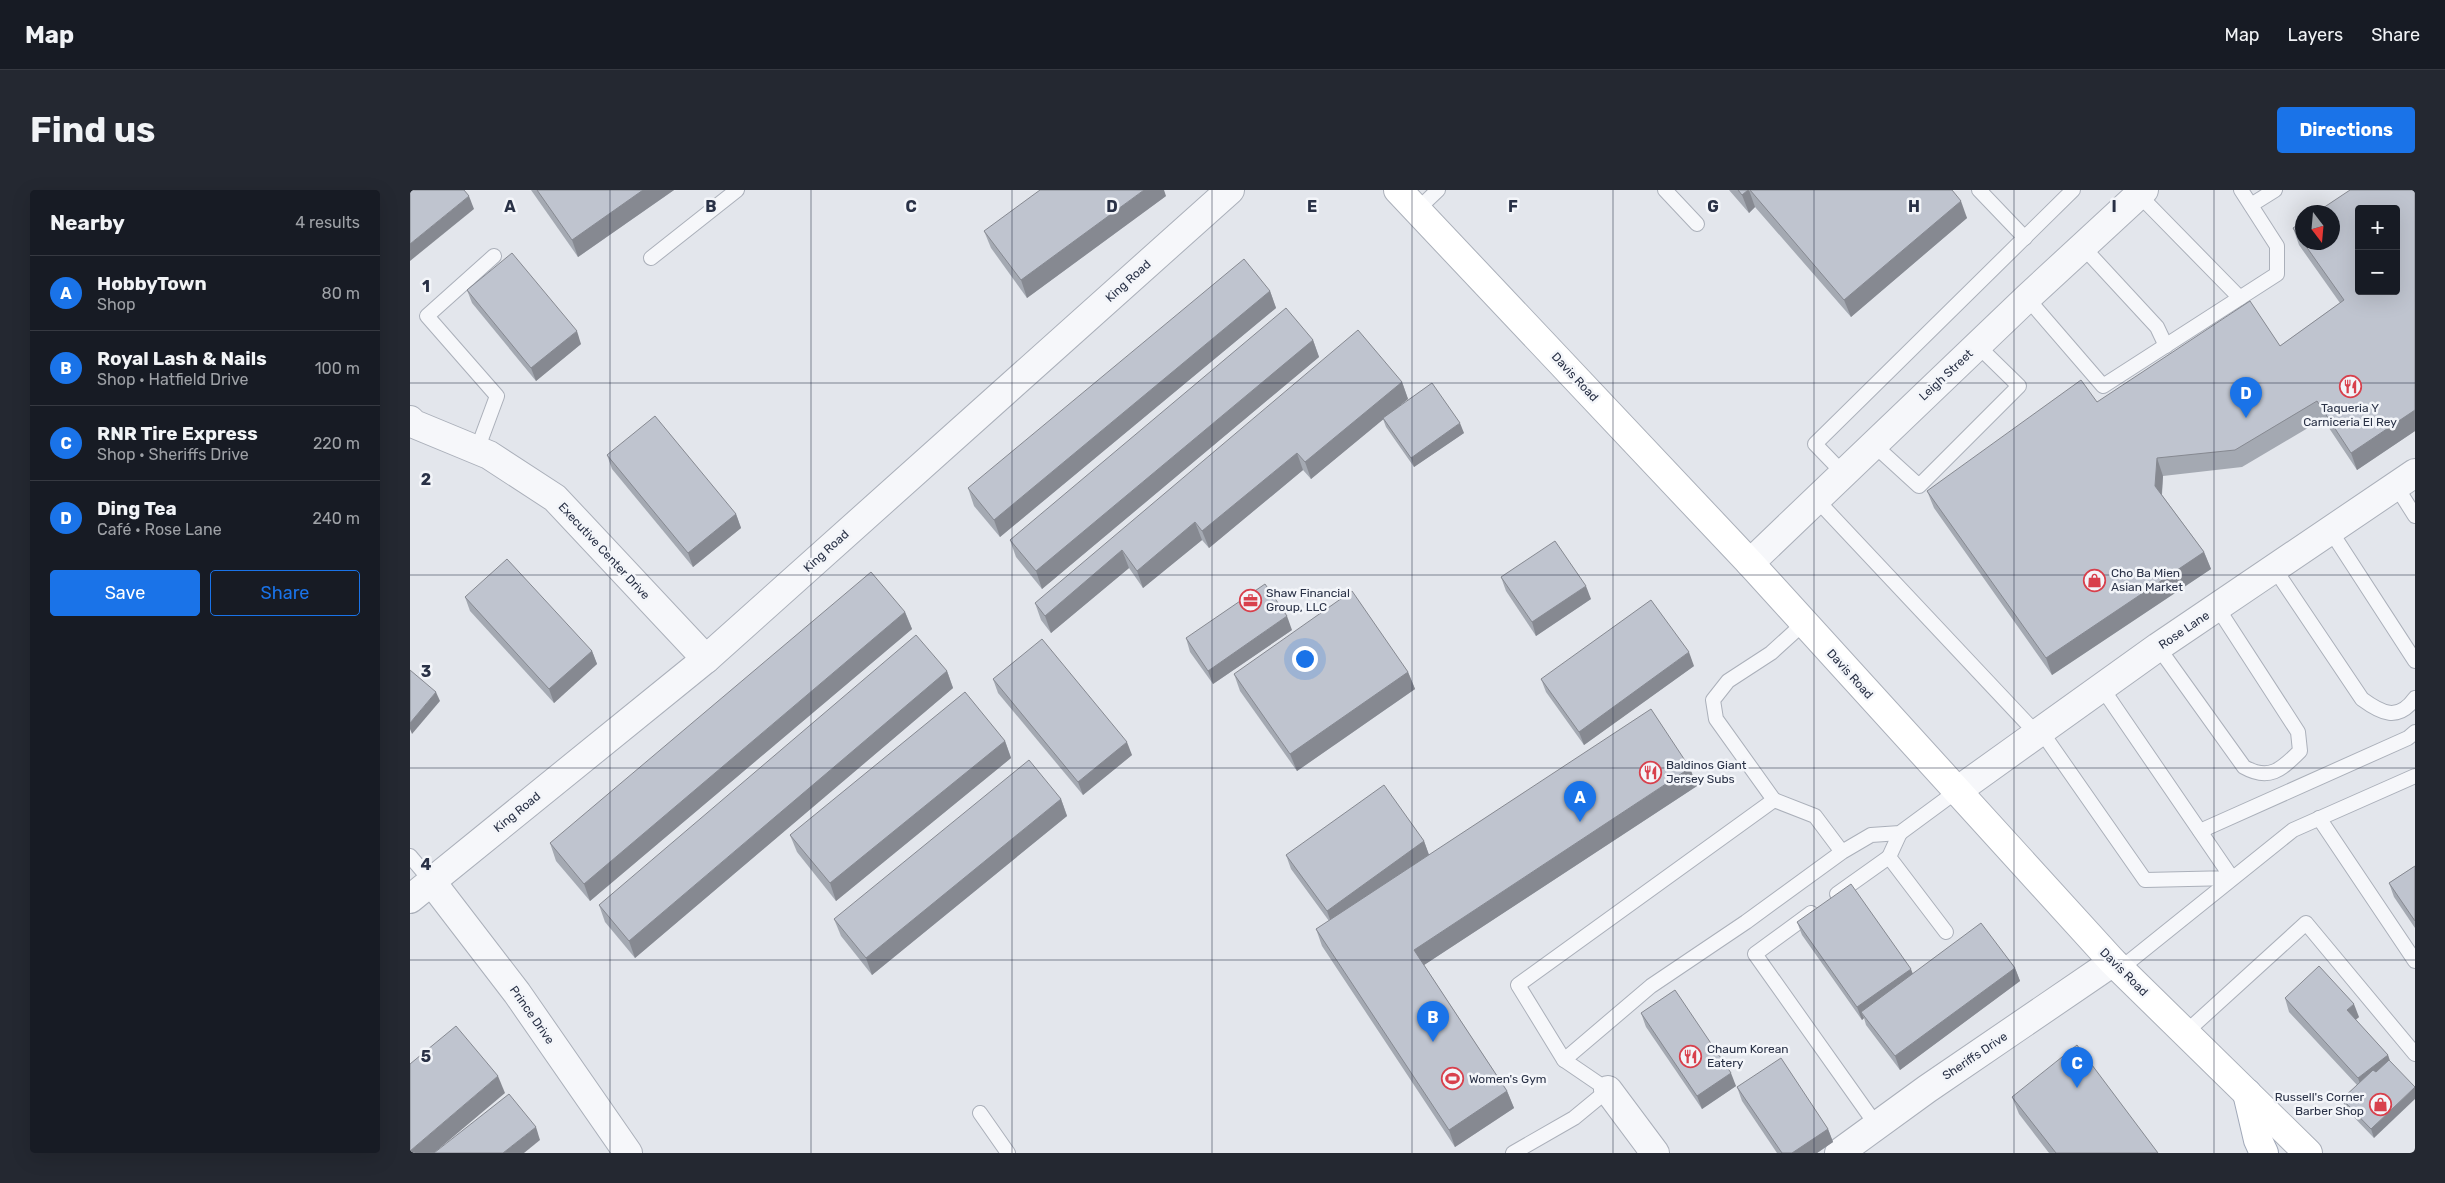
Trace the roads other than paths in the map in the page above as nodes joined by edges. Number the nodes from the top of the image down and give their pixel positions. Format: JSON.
{"nodes":[{"id":1,"x":737,"y":190,"type":"edge"},
{"id":2,"x":1230,"y":190,"type":"edge"},
{"id":3,"x":1398,"y":190,"type":"edge"},
{"id":4,"x":1438,"y":190,"type":"edge"},
{"id":5,"x":1665,"y":190,"type":"edge"},
{"id":6,"x":1979,"y":190,"type":"edge"},
{"id":7,"x":2073,"y":190,"type":"edge"},
{"id":8,"x":2241,"y":190,"type":"edge"},
{"id":9,"x":2275,"y":190,"type":"edge"},
{"id":10,"x":2142,"y":192,"type":"edge"},
{"id":11,"x":2251,"y":205,"type":"junction"},
{"id":12,"x":1417,"y":210,"type":"junction"},
{"id":13,"x":1697,"y":224,"type":"dead end"},
{"id":14,"x":2025,"y":238,"type":"junction"},
{"id":15,"x":2083,"y":247,"type":"junction"},
{"id":16,"x":494,"y":256,"type":"dead end"},
{"id":17,"x":651,"y":258,"type":"dead end"},
{"id":18,"x":2027,"y":298,"type":"junction"},
{"id":19,"x":2240,"y":298,"type":"junction"},
{"id":20,"x":1977,"y":345,"type":"junction"},
{"id":21,"x":2166,"y":346,"type":"junction"},
{"id":22,"x":410,"y":420,"type":"edge"},
{"id":23,"x":1873,"y":444,"type":"junction"},
{"id":24,"x":477,"y":450,"type":"junction"},
{"id":25,"x":1843,"y":473,"type":"junction"},
{"id":26,"x":2406,"y":480,"type":"edge"},
{"id":27,"x":1816,"y":499,"type":"junction"},
{"id":28,"x":2415,"y":516,"type":"edge"},
{"id":29,"x":2330,"y":530,"type":"junction"},
{"id":30,"x":1750,"y":563,"type":"junction"},
{"id":31,"x":2274,"y":568,"type":"junction"},
{"id":32,"x":2217,"y":607,"type":"junction"},
{"id":33,"x":1804,"y":623,"type":"junction"},
{"id":34,"x":2158,"y":647,"type":"junction"},
{"id":35,"x":706,"y":659,"type":"junction"},
{"id":36,"x":2415,"y":661,"type":"edge"},
{"id":37,"x":2102,"y":688,"type":"junction"},
{"id":38,"x":2415,"y":698,"type":"edge"},
{"id":39,"x":2039,"y":732,"type":"junction"},
{"id":40,"x":2415,"y":732,"type":"edge"},
{"id":41,"x":2415,"y":776,"type":"edge"},
{"id":42,"x":1957,"y":791,"type":"junction"},
{"id":43,"x":1774,"y":800,"type":"junction"},
{"id":44,"x":2319,"y":818,"type":"junction"},
{"id":45,"x":2200,"y":831,"type":"junction"},
{"id":46,"x":1900,"y":833,"type":"junction"},
{"id":47,"x":1842,"y":852,"type":"junction"},
{"id":48,"x":410,"y":856,"type":"edge"},
{"id":49,"x":1889,"y":856,"type":"junction"},
{"id":50,"x":2232,"y":878,"type":"junction"},
{"id":51,"x":431,"y":882,"type":"junction"},
{"id":52,"x":410,"y":899,"type":"edge"},
{"id":53,"x":1946,"y":932,"type":"dead end"},
{"id":54,"x":2415,"y":961,"type":"edge"},
{"id":55,"x":2117,"y":966,"type":"junction"},
{"id":56,"x":2185,"y":1033,"type":"junction"},
{"id":57,"x":2415,"y":1054,"type":"edge"},
{"id":58,"x":1564,"y":1060,"type":"junction"},
{"id":59,"x":1608,"y":1090,"type":"junction"},
{"id":60,"x":2246,"y":1093,"type":"junction"},
{"id":61,"x":980,"y":1113,"type":"dead end"},
{"id":62,"x":1877,"y":1126,"type":"junction"},
{"id":63,"x":628,"y":1153,"type":"edge"},
{"id":64,"x":1008,"y":1153,"type":"edge"},
{"id":65,"x":1513,"y":1153,"type":"edge"},
{"id":66,"x":1655,"y":1153,"type":"edge"},
{"id":67,"x":1839,"y":1153,"type":"edge"},
{"id":68,"x":2264,"y":1153,"type":"edge"},
{"id":69,"x":2308,"y":1153,"type":"edge"}],
"edges":[{"from":1,"to":17,"type":"lane"},
{"from":2,"to":35,"type":"street","name":"King Road"},
{"from":3,"to":12,"type":"main road","name":"Davis Road"},
{"from":4,"to":12,"type":"lane"},
{"from":5,"to":13,"type":"lane"},
{"from":6,"to":14,"type":"lane"},
{"from":7,"to":14,"type":"lane"},
{"from":8,"to":11,"type":"lane"},
{"from":9,"to":11,"type":"lane"},
{"from":10,"to":15,"type":"street","name":"Leigh Street"},
{"from":10,"to":19,"type":"lane"},
{"from":11,"to":19,"type":"lane"},
{"from":12,"to":30,"type":"main road","name":"Davis Road"},
{"from":14,"to":25,"type":"lane"},
{"from":15,"to":18,"type":"street","name":"Leigh Street"},
{"from":15,"to":21,"type":"lane"},
{"from":16,"to":24,"type":"lane"},
{"from":18,"to":20,"type":"street","name":"Leigh Street"},
{"from":18,"to":21,"type":"lane"},
{"from":19,"to":21,"type":"lane"},
{"from":20,"to":23,"type":"street","name":"Leigh Street"},
{"from":20,"to":23,"type":"lane"},
{"from":22,"to":24,"type":"street","name":"Executive Center Drive"},
{"from":23,"to":25,"type":"street","name":"Leigh Street"},
{"from":24,"to":35,"type":"street","name":"Executive Center Drive"},
{"from":25,"to":27,"type":"street","name":"Leigh Street"},
{"from":26,"to":28,"type":"lane"},
{"from":26,"to":29,"type":"street","name":"Rose Lane"},
{"from":27,"to":30,"type":"street","name":"Leigh Street"},
{"from":27,"to":39,"type":"lane"},
{"from":29,"to":31,"type":"street","name":"Rose Lane"},
{"from":29,"to":36,"type":"lane"},
{"from":30,"to":33,"type":"main road","name":"Davis Road"},
{"from":31,"to":32,"type":"street","name":"Rose Lane"},
{"from":31,"to":38,"type":"lane"},
{"from":32,"to":34,"type":"street","name":"Rose Lane"},
{"from":32,"to":34,"type":"lane"},
{"from":33,"to":42,"type":"main road","name":"Davis Road"},
{"from":33,"to":43,"type":"lane"},
{"from":34,"to":37,"type":"street","name":"Rose Lane"},
{"from":35,"to":51,"type":"street","name":"King Road"},
{"from":37,"to":39,"type":"street","name":"Rose Lane"},
{"from":37,"to":45,"type":"lane"},
{"from":39,"to":42,"type":"street","name":"Rose Lane"},
{"from":39,"to":50,"type":"lane"},
{"from":40,"to":45,"type":"lane"},
{"from":41,"to":44,"type":"lane"},
{"from":42,"to":46,"type":"lane"},
{"from":42,"to":55,"type":"main road","name":"Davis Road"},
{"from":43,"to":47,"type":"lane"},
{"from":43,"to":58,"type":"lane"},
{"from":44,"to":50,"type":"lane"},
{"from":44,"to":54,"type":"lane"},
{"from":45,"to":50,"type":"lane"},
{"from":46,"to":47,"type":"lane"},
{"from":46,"to":49,"type":"lane"},
{"from":47,"to":58,"type":"lane"},
{"from":48,"to":51,"type":"lane"},
{"from":49,"to":53,"type":"lane"},
{"from":49,"to":62,"type":"lane"},
{"from":50,"to":55,"type":"lane"},
{"from":51,"to":52,"type":"street","name":"King Road"},
{"from":51,"to":63,"type":"street","name":"Prince Drive"},
{"from":55,"to":56,"type":"main road","name":"Davis Road"},
{"from":55,"to":62,"type":"street","name":"Sheriffs Drive"},
{"from":56,"to":57,"type":"lane"},
{"from":56,"to":60,"type":"main road","name":"Davis Road"},
{"from":58,"to":59,"type":"lane"},
{"from":59,"to":65,"type":"lane"},
{"from":59,"to":66,"type":"street"},
{"from":60,"to":68,"type":"main road"},
{"from":60,"to":69,"type":"main road","name":"Davis Road"},
{"from":61,"to":64,"type":"lane"},
{"from":62,"to":67,"type":"street","name":"Sheriffs Drive"}]}
